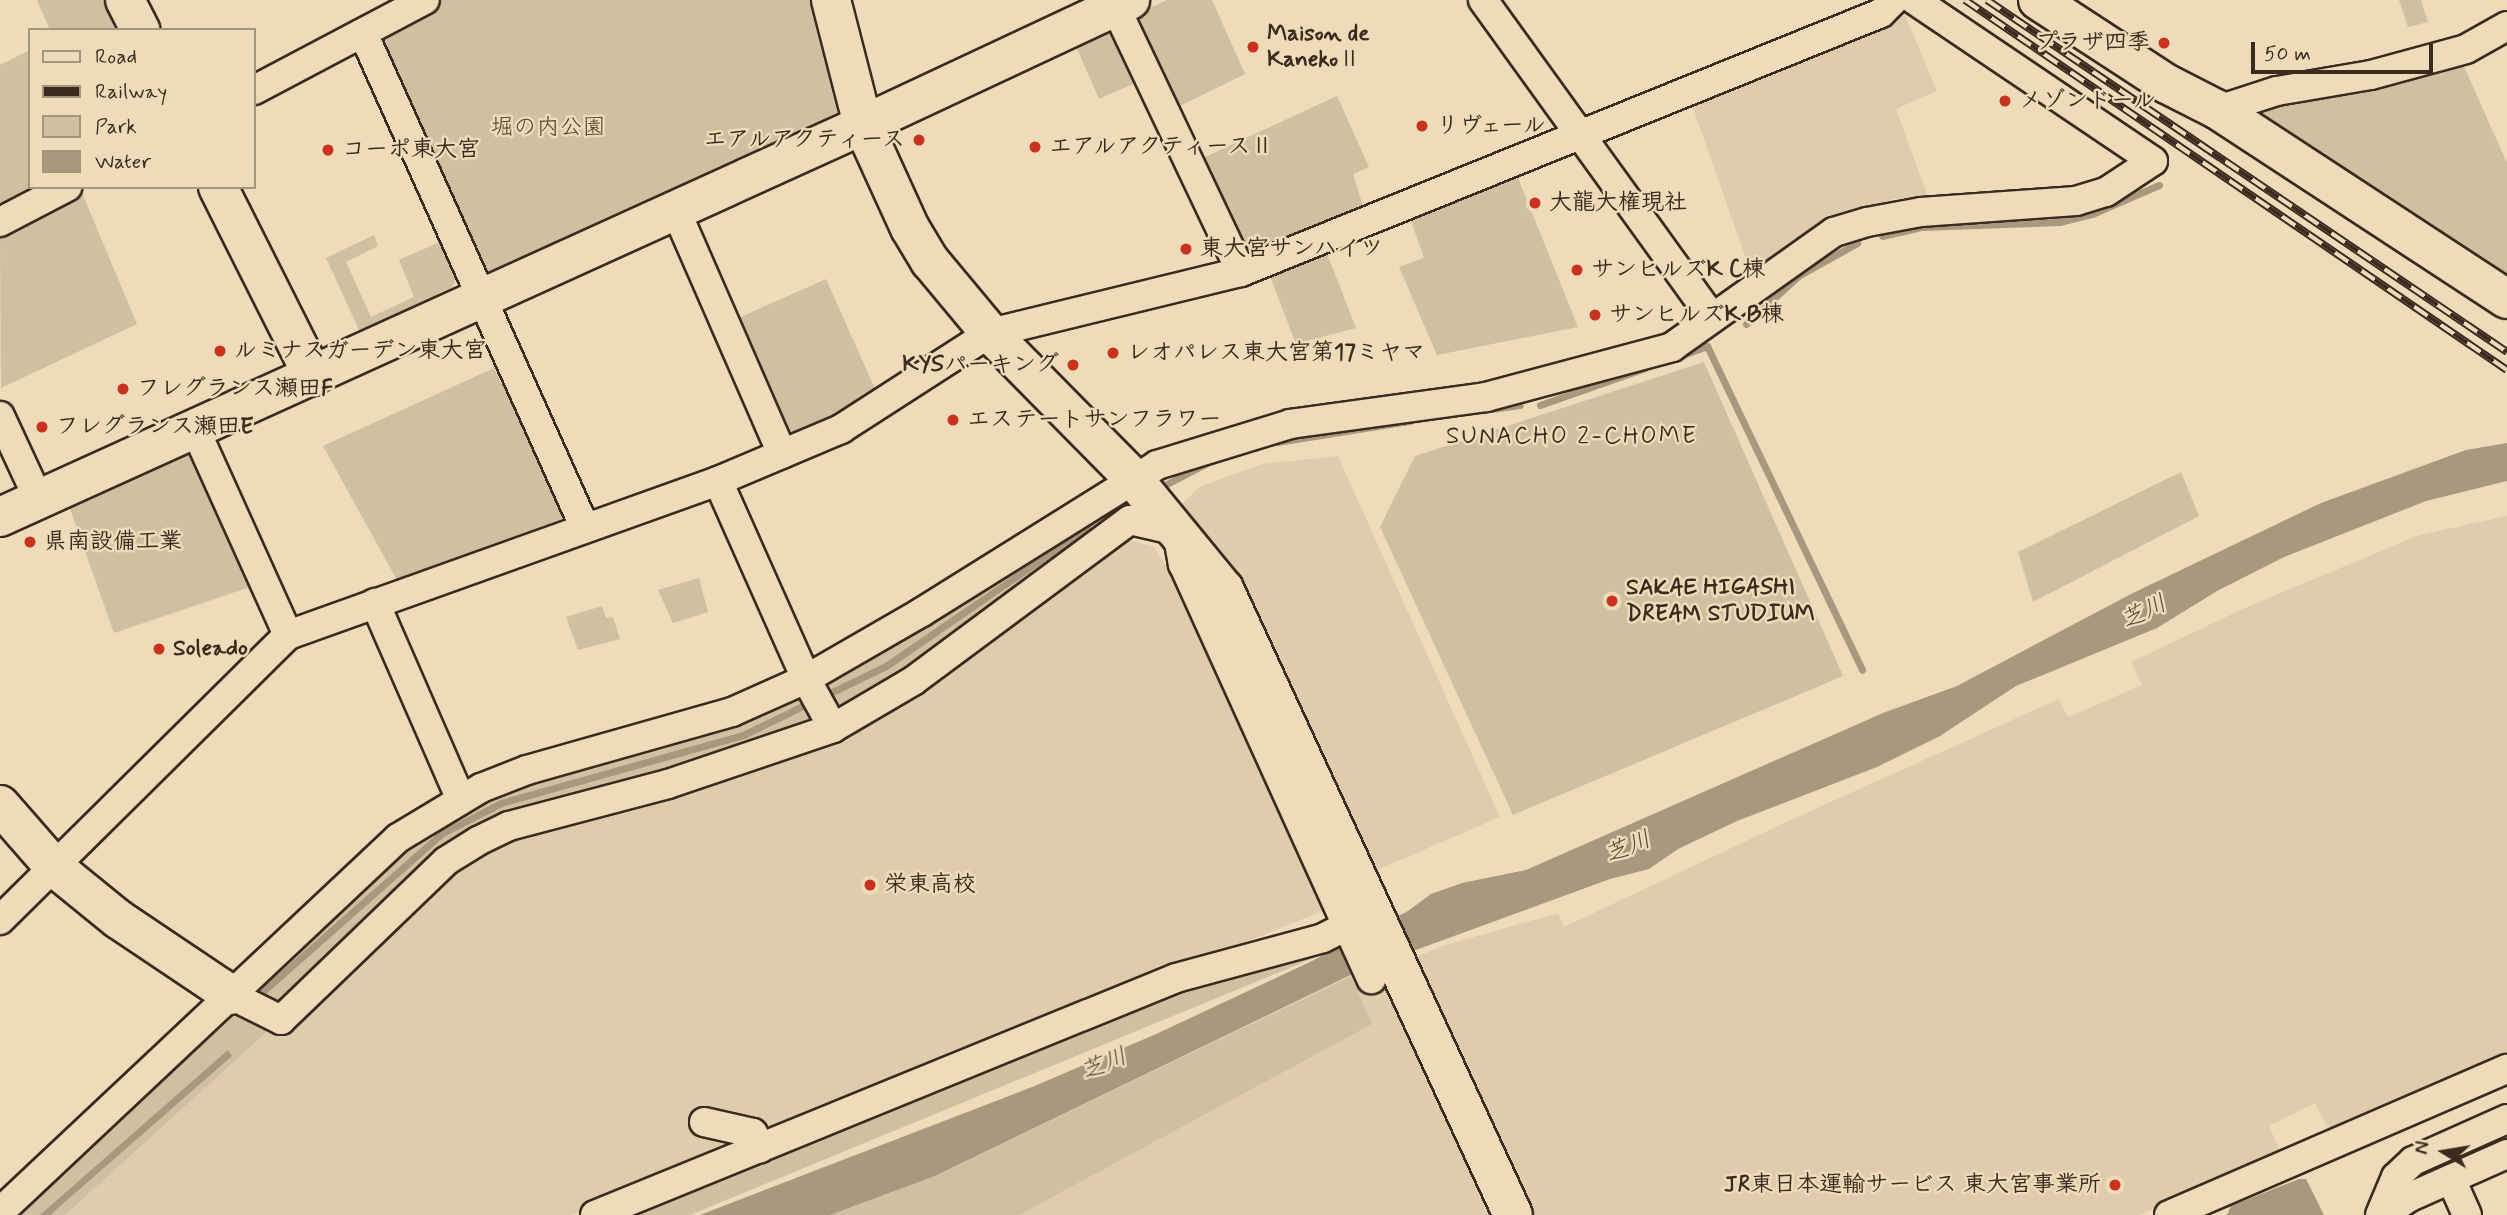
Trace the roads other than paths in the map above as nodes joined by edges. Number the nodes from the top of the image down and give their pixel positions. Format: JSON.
{"nodes":[{"id":1,"x":125,"y":0,"type":"edge"},
{"id":2,"x":425,"y":0,"type":"edge"},
{"id":3,"x":831,"y":0,"type":"edge"},
{"id":4,"x":1483,"y":0,"type":"edge"},
{"id":5,"x":1894,"y":0,"type":"edge"},
{"id":6,"x":1914,"y":0,"type":"edge"},
{"id":7,"x":2038,"y":0,"type":"edge"},
{"id":8,"x":1119,"y":2,"type":"edge"},
{"id":9,"x":2507,"y":26,"type":"edge"},
{"id":10,"x":139,"y":28,"type":"edge"},
{"id":11,"x":363,"y":33,"type":"junction"},
{"id":12,"x":256,"y":89,"type":"edge"},
{"id":13,"x":2218,"y":110,"type":"junction"},
{"id":14,"x":863,"y":125,"type":"junction"},
{"id":15,"x":1580,"y":135,"type":"junction"},
{"id":16,"x":63,"y":189,"type":"edge"},
{"id":17,"x":219,"y":189,"type":"edge"},
{"id":18,"x":676,"y":211,"type":"junction"},
{"id":19,"x":0,"y":222,"type":"edge"},
{"id":20,"x":1241,"y":272,"type":"junction"},
{"id":21,"x":482,"y":299,"type":"junction"},
{"id":22,"x":2507,"y":299,"type":"edge"},
{"id":23,"x":1712,"y":318,"type":"junction"},
{"id":24,"x":990,"y":333,"type":"junction"},
{"id":25,"x":313,"y":376,"type":"junction"},
{"id":26,"x":0,"y":416,"type":"edge"},
{"id":27,"x":195,"y":429,"type":"junction"},
{"id":28,"x":782,"y":454,"type":"junction"},
{"id":29,"x":718,"y":481,"type":"junction"},
{"id":30,"x":1141,"y":489,"type":"junction"},
{"id":31,"x":39,"y":500,"type":"junction"},
{"id":32,"x":0,"y":517,"type":"edge"},
{"id":33,"x":585,"y":528,"type":"junction"},
{"id":34,"x":1177,"y":531,"type":"junction"},
{"id":35,"x":375,"y":603,"type":"junction"},
{"id":36,"x":289,"y":635,"type":"junction"},
{"id":37,"x":810,"y":686,"type":"junction"},
{"id":38,"x":832,"y":728,"type":"junction"},
{"id":39,"x":460,"y":798,"type":"junction"},
{"id":40,"x":0,"y":805,"type":"edge"},
{"id":41,"x":54,"y":867,"type":"junction"},
{"id":42,"x":0,"y":920,"type":"edge"},
{"id":43,"x":1348,"y":930,"type":"junction"},
{"id":44,"x":1371,"y":979,"type":"dead end"},
{"id":45,"x":231,"y":995,"type":"junction"},
{"id":46,"x":2507,"y":1069,"type":"edge"},
{"id":47,"x":2507,"y":1119,"type":"edge"},
{"id":48,"x":704,"y":1122,"type":"dead end"},
{"id":49,"x":760,"y":1149,"type":"junction"},
{"id":50,"x":2507,"y":1154,"type":"edge"},
{"id":51,"x":2451,"y":1179,"type":"junction"},
{"id":52,"x":3,"y":1204,"type":"edge"},
{"id":53,"x":595,"y":1215,"type":"edge"},
{"id":54,"x":1513,"y":1215,"type":"edge"},
{"id":55,"x":2169,"y":1215,"type":"edge"},
{"id":56,"x":2381,"y":1215,"type":"edge"},
{"id":57,"x":2467,"y":1215,"type":"edge"}],
"edges":[{"from":1,"to":10,"type":"street"},
{"from":2,"to":11,"type":"street"},
{"from":3,"to":14,"type":"street"},
{"from":4,"to":15,"type":"street"},
{"from":5,"to":15,"type":"street"},
{"from":6,"to":23,"type":"street"},
{"from":7,"to":13,"type":"street"},
{"from":8,"to":14,"type":"street"},
{"from":8,"to":20,"type":"street"},
{"from":9,"to":13,"type":"street"},
{"from":11,"to":12,"type":"street"},
{"from":11,"to":21,"type":"street"},
{"from":13,"to":22,"type":"street"},
{"from":14,"to":18,"type":"street"},
{"from":14,"to":24,"type":"street"},
{"from":15,"to":20,"type":"street"},
{"from":15,"to":23,"type":"street"},
{"from":16,"to":19,"type":"street"},
{"from":17,"to":25,"type":"street"},
{"from":18,"to":21,"type":"street"},
{"from":18,"to":28,"type":"street"},
{"from":20,"to":24,"type":"street"},
{"from":21,"to":25,"type":"street"},
{"from":21,"to":33,"type":"street"},
{"from":23,"to":30,"type":"street"},
{"from":24,"to":28,"type":"street"},
{"from":24,"to":30,"type":"street"},
{"from":25,"to":27,"type":"street"},
{"from":26,"to":31,"type":"street"},
{"from":27,"to":31,"type":"street"},
{"from":27,"to":36,"type":"street"},
{"from":28,"to":29,"type":"street"},
{"from":29,"to":33,"type":"street"},
{"from":29,"to":37,"type":"street"},
{"from":30,"to":34,"type":"street"},
{"from":30,"to":37,"type":"street"},
{"from":31,"to":32,"type":"street"},
{"from":33,"to":35,"type":"street"},
{"from":34,"to":38,"type":"street"},
{"from":34,"to":43,"type":"street"},
{"from":34,"to":54,"type":"street"},
{"from":35,"to":36,"type":"street"},
{"from":35,"to":39,"type":"street"},
{"from":36,"to":41,"type":"street"},
{"from":37,"to":38,"type":"street"},
{"from":37,"to":39,"type":"street"},
{"from":38,"to":45,"type":"street"},
{"from":39,"to":45,"type":"street"},
{"from":40,"to":41,"type":"street"},
{"from":41,"to":42,"type":"street"},
{"from":41,"to":45,"type":"street"},
{"from":43,"to":44,"type":"street"},
{"from":43,"to":49,"type":"street"},
{"from":45,"to":52,"type":"street"},
{"from":46,"to":55,"type":"street"},
{"from":47,"to":56,"type":"street"},
{"from":48,"to":49,"type":"street"},
{"from":49,"to":53,"type":"street"},
{"from":50,"to":51,"type":"street"},
{"from":51,"to":56,"type":"street"},
{"from":51,"to":57,"type":"street"}]}
